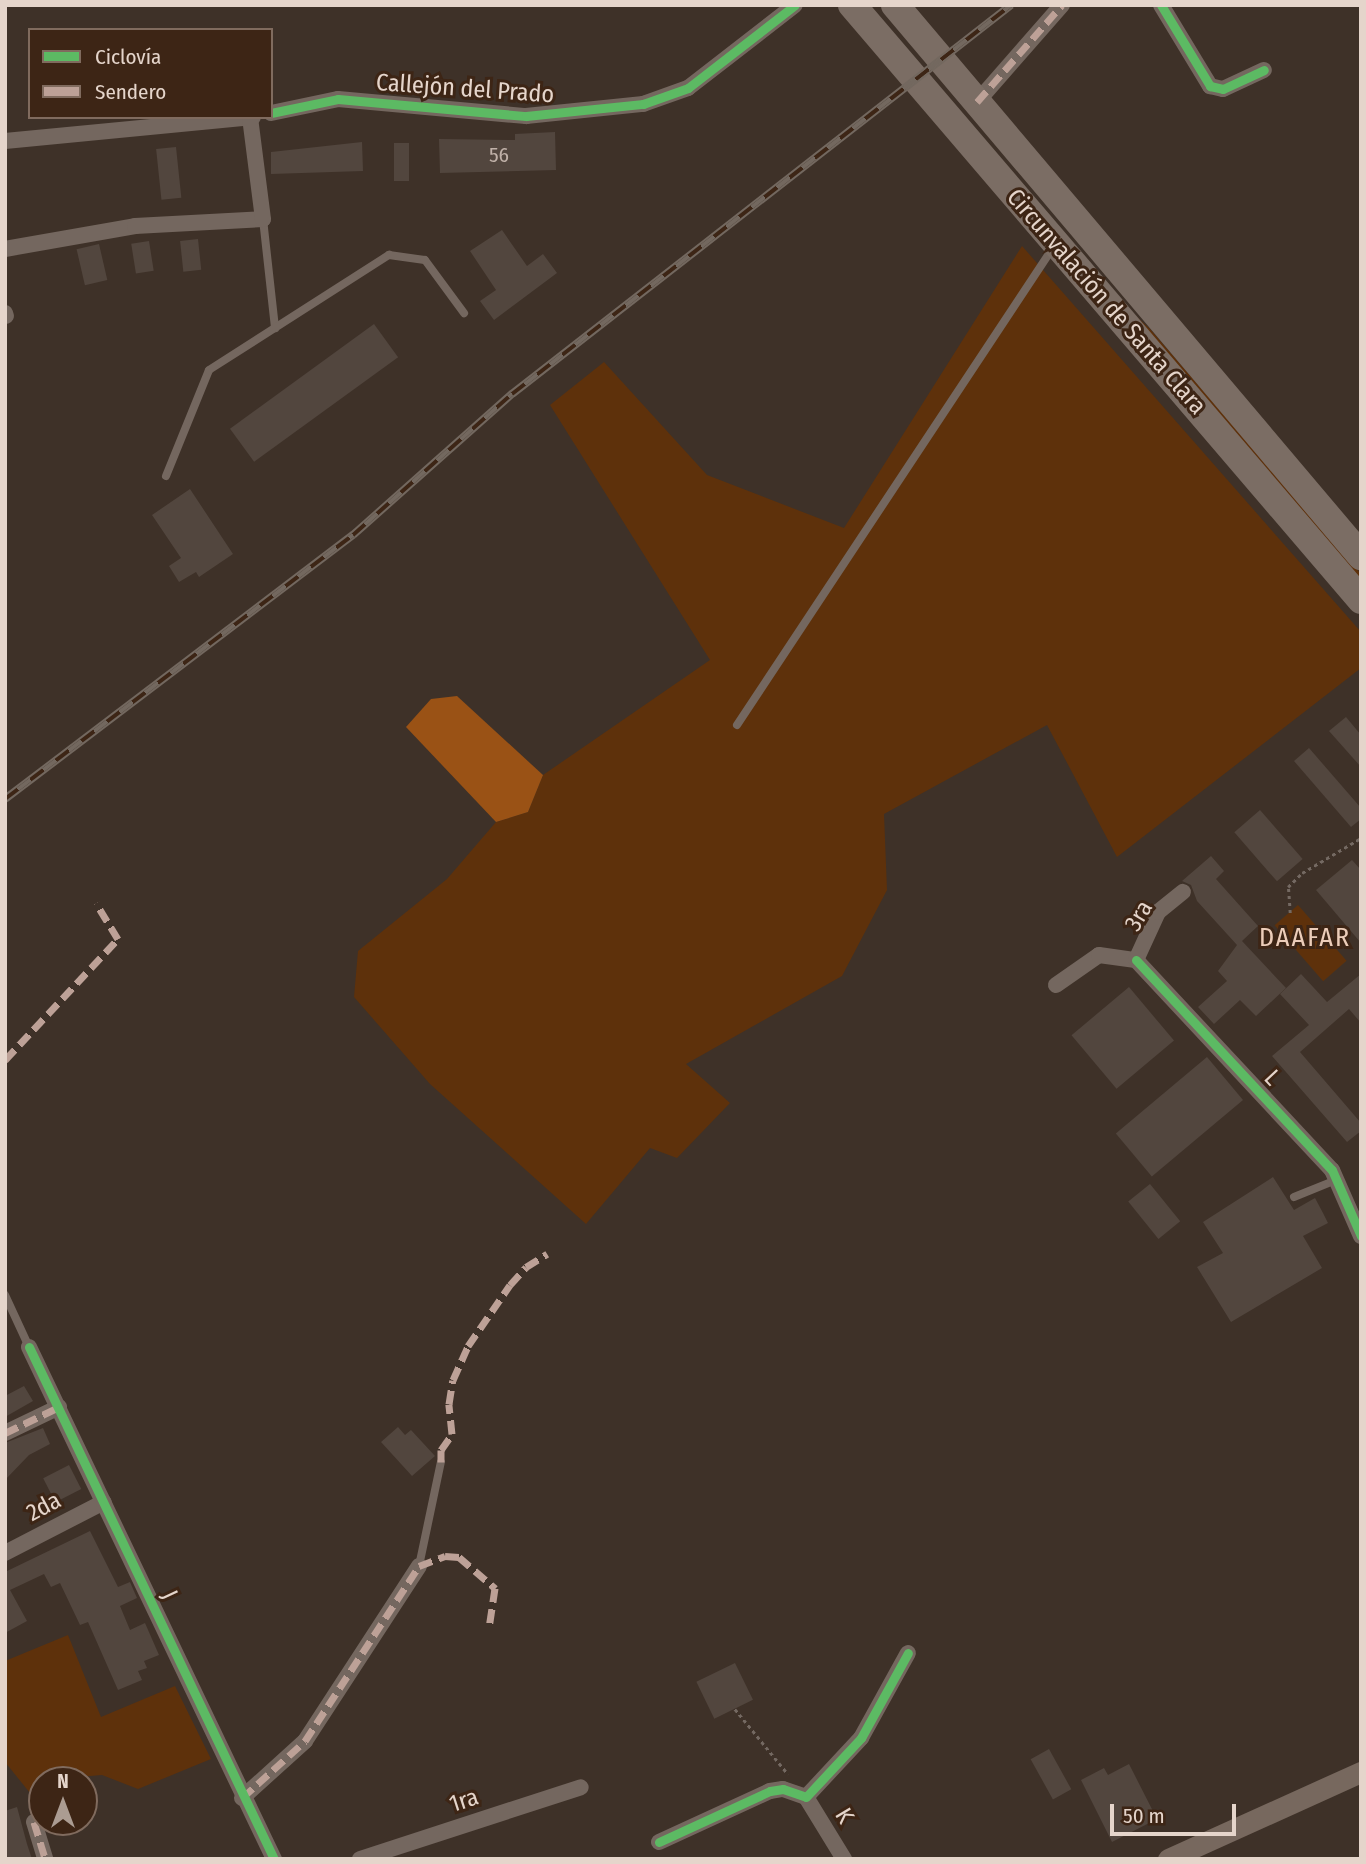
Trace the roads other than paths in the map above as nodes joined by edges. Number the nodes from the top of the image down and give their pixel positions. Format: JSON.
{"nodes":[{"id":1,"x":795,"y":5,"type":"edge"},
{"id":2,"x":852,"y":5,"type":"edge"},
{"id":3,"x":895,"y":5,"type":"edge"},
{"id":4,"x":1062,"y":5,"type":"edge"},
{"id":5,"x":1161,"y":5,"type":"edge"},
{"id":6,"x":1264,"y":70,"type":"dead end"},
{"id":7,"x":977,"y":102,"type":"junction"},
{"id":8,"x":273,"y":113,"type":"edge"},
{"id":9,"x":240,"y":119,"type":"edge"},
{"id":10,"x":251,"y":119,"type":"edge"},
{"id":11,"x":5,"y":141,"type":"edge"},
{"id":12,"x":1049,"y":188,"type":"junction"},
{"id":13,"x":1023,"y":205,"type":"junction"},
{"id":14,"x":262,"y":219,"type":"junction"},
{"id":15,"x":1056,"y":243,"type":"junction"},
{"id":16,"x":5,"y":249,"type":"edge"},
{"id":17,"x":464,"y":313,"type":"dead end"},
{"id":18,"x":275,"y":328,"type":"junction"},
{"id":19,"x":166,"y":476,"type":"dead end"},
{"id":20,"x":1361,"y":556,"type":"edge"},
{"id":21,"x":1361,"y":600,"type":"edge"},
{"id":22,"x":737,"y":725,"type":"dead end"},
{"id":23,"x":1183,"y":892,"type":"dead end"},
{"id":24,"x":1136,"y":960,"type":"junction"},
{"id":25,"x":1056,"y":985,"type":"dead end"},
{"id":26,"x":1336,"y":1180,"type":"junction"},
{"id":27,"x":1294,"y":1197,"type":"dead end"},
{"id":28,"x":1355,"y":1205,"type":"edge"},
{"id":29,"x":1361,"y":1236,"type":"edge"},
{"id":30,"x":5,"y":1295,"type":"edge"},
{"id":31,"x":29,"y":1347,"type":"joint"},
{"id":32,"x":59,"y":1407,"type":"junction"},
{"id":33,"x":5,"y":1433,"type":"edge"},
{"id":34,"x":441,"y":1462,"type":"dead end"},
{"id":35,"x":104,"y":1502,"type":"junction"},
{"id":36,"x":5,"y":1553,"type":"edge"},
{"id":37,"x":419,"y":1566,"type":"joint"},
{"id":38,"x":908,"y":1653,"type":"dead end"},
{"id":39,"x":1361,"y":1772,"type":"edge"},
{"id":40,"x":581,"y":1787,"type":"dead end"},
{"id":41,"x":806,"y":1797,"type":"junction"},
{"id":42,"x":242,"y":1798,"type":"junction"},
{"id":43,"x":38,"y":1836,"type":"edge"},
{"id":44,"x":659,"y":1842,"type":"dead end"},
{"id":45,"x":1182,"y":1856,"type":"edge"},
{"id":46,"x":45,"y":1859,"type":"edge"},
{"id":47,"x":274,"y":1859,"type":"edge"},
{"id":48,"x":360,"y":1859,"type":"edge"},
{"id":49,"x":844,"y":1859,"type":"edge"}],
"edges":[{"from":1,"to":8,"type":"street","name":"Callejón del Prado"},
{"from":2,"to":13,"type":"highway","name":"Circunvalación de Santa Clara"},
{"from":3,"to":7,"type":"highway","name":"Circunvalación de Santa Clara"},
{"from":4,"to":7,"type":"street"},
{"from":5,"to":6,"type":"street"},
{"from":7,"to":12,"type":"highway","name":"Circunvalación de Santa Clara"},
{"from":9,"to":11,"type":"street"},
{"from":10,"to":14,"type":"street"},
{"from":12,"to":13,"type":"highway"},
{"from":12,"to":20,"type":"highway","name":"Circunvalación de Santa Clara"},
{"from":13,"to":15,"type":"highway","name":"Circunvalación de Santa Clara"},
{"from":14,"to":16,"type":"street"},
{"from":14,"to":18,"type":"lane"},
{"from":15,"to":21,"type":"highway","name":"Circunvalación de Santa Clara"},
{"from":15,"to":22,"type":"lane"},
{"from":17,"to":18,"type":"lane"},
{"from":18,"to":19,"type":"lane"},
{"from":23,"to":24,"type":"street","name":"3ra"},
{"from":24,"to":25,"type":"street","name":"3ra"},
{"from":24,"to":26,"type":"street","name":"L"},
{"from":26,"to":27,"type":"lane"},
{"from":26,"to":28,"type":"street","name":"L"},
{"from":28,"to":29,"type":"street","name":"L"},
{"from":30,"to":31,"type":"lane"},
{"from":31,"to":32,"type":"street","name":"J"},
{"from":32,"to":33,"type":"street"},
{"from":32,"to":35,"type":"street","name":"J"},
{"from":34,"to":37,"type":"lane"},
{"from":35,"to":36,"type":"street","name":"2da"},
{"from":35,"to":42,"type":"street","name":"J"},
{"from":37,"to":42,"type":"street"},
{"from":38,"to":41,"type":"street"},
{"from":39,"to":45,"type":"main road"},
{"from":40,"to":48,"type":"street","name":"1ra"},
{"from":41,"to":44,"type":"street"},
{"from":41,"to":49,"type":"street","name":"K"},
{"from":42,"to":47,"type":"street","name":"J"},
{"from":43,"to":46,"type":"street"}]}
